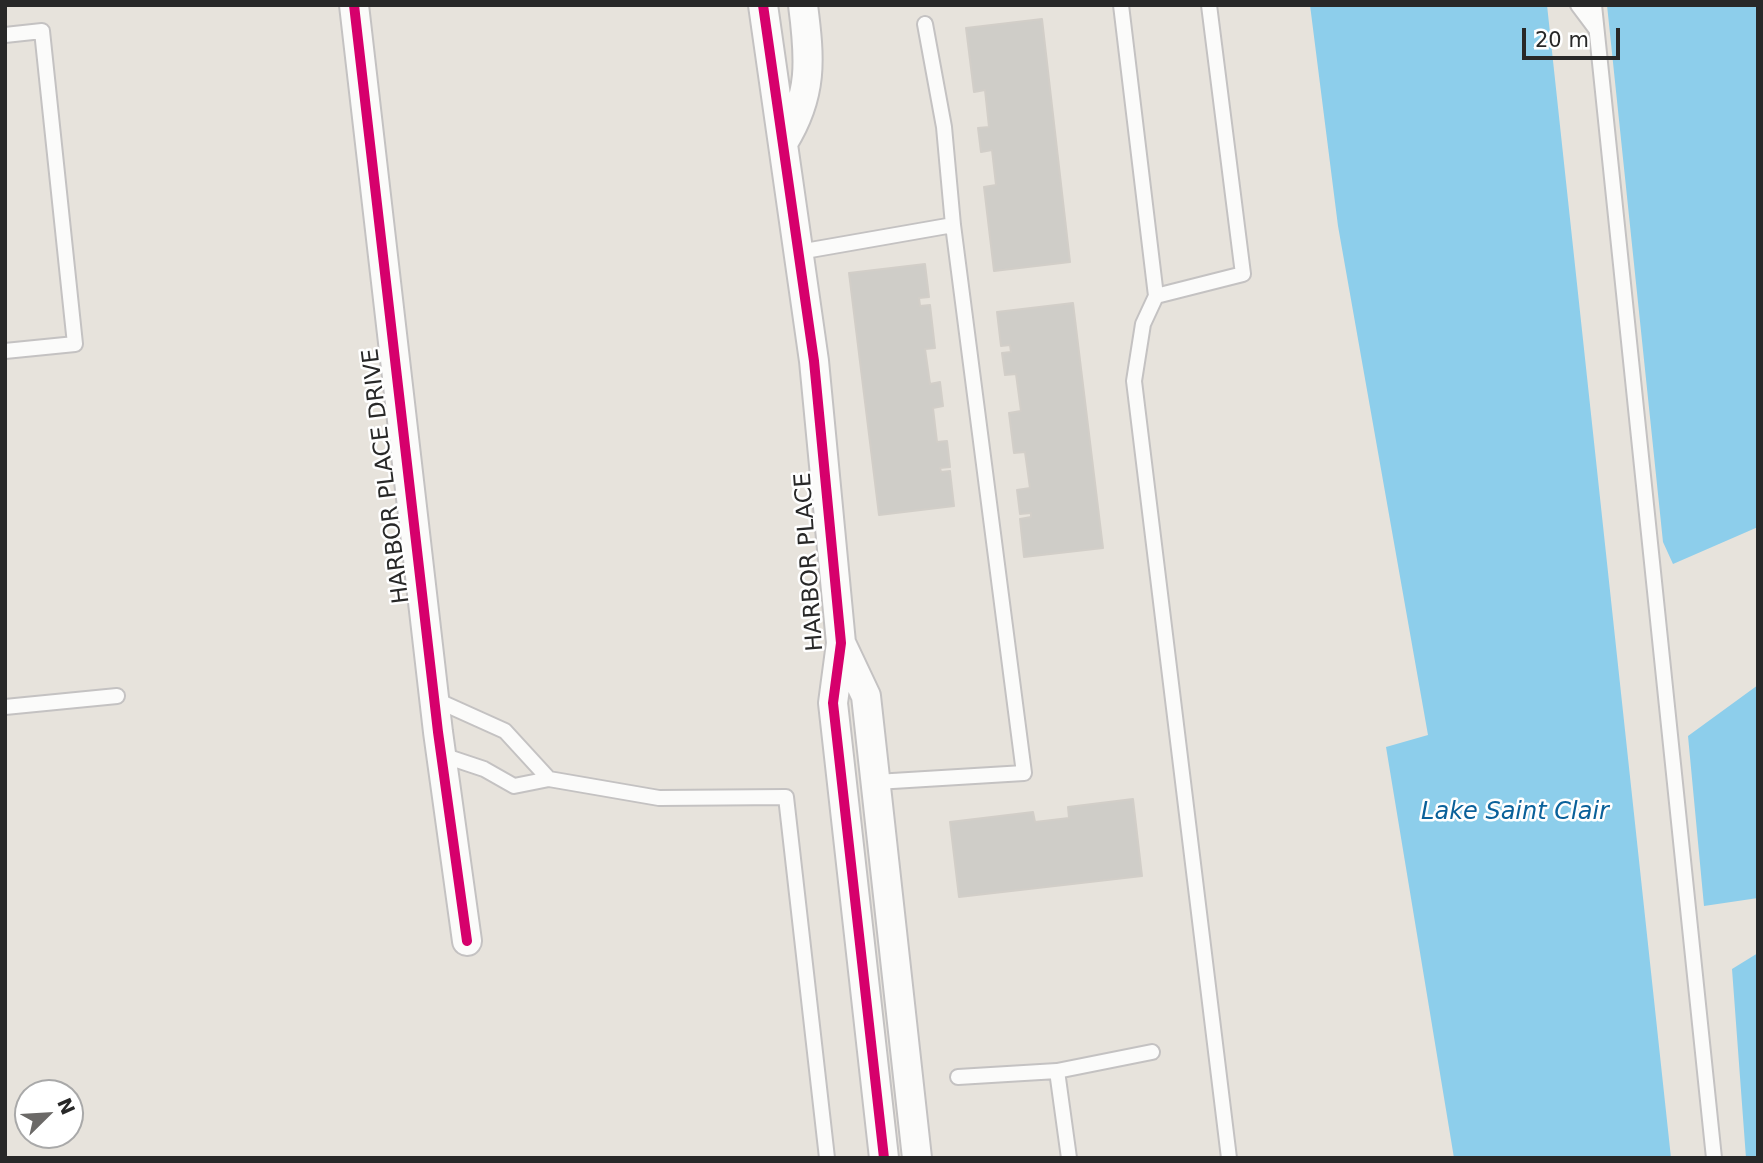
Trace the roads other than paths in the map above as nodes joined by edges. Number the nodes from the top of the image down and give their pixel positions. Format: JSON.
{"nodes":[{"id":1,"x":354,"y":5,"type":"edge"},
{"id":2,"x":747,"y":5,"type":"edge"},
{"id":3,"x":763,"y":5,"type":"edge"},
{"id":4,"x":803,"y":5,"type":"edge"},
{"id":5,"x":1121,"y":5,"type":"edge"},
{"id":6,"x":1209,"y":5,"type":"edge"},
{"id":7,"x":1578,"y":5,"type":"edge"},
{"id":8,"x":1594,"y":5,"type":"edge"},
{"id":9,"x":925,"y":24,"type":"dead end"},
{"id":10,"x":1597,"y":30,"type":"junction"},
{"id":11,"x":5,"y":35,"type":"edge"},
{"id":12,"x":806,"y":38,"type":"junction"},
{"id":13,"x":767,"y":44,"type":"junction"},
{"id":14,"x":783,"y":143,"type":"junction"},
{"id":15,"x":953,"y":225,"type":"junction"},
{"id":16,"x":799,"y":252,"type":"junction"},
{"id":17,"x":1156,"y":296,"type":"junction"},
{"id":18,"x":5,"y":351,"type":"edge"},
{"id":19,"x":841,"y":643,"type":"junction"},
{"id":20,"x":117,"y":696,"type":"dead end"},
{"id":21,"x":434,"y":699,"type":"junction"},
{"id":22,"x":5,"y":707,"type":"edge"},
{"id":23,"x":442,"y":755,"type":"junction"},
{"id":24,"x":549,"y":779,"type":"junction"},
{"id":25,"x":876,"y":782,"type":"junction"},
{"id":26,"x":885,"y":868,"type":"junction"},
{"id":27,"x":852,"y":870,"type":"junction"},
{"id":28,"x":467,"y":941,"type":"dead end"},
{"id":29,"x":1152,"y":1052,"type":"dead end"},
{"id":30,"x":1057,"y":1071,"type":"junction"},
{"id":31,"x":958,"y":1077,"type":"dead end"},
{"id":32,"x":827,"y":1158,"type":"edge"},
{"id":33,"x":884,"y":1158,"type":"edge"},
{"id":34,"x":917,"y":1158,"type":"edge"},
{"id":35,"x":1069,"y":1158,"type":"edge"},
{"id":36,"x":1229,"y":1158,"type":"edge"},
{"id":37,"x":1714,"y":1158,"type":"edge"}],
"edges":[{"from":1,"to":21,"type":"street","name":"HARBOR PLACE DRIVE"},
{"from":2,"to":14,"type":"street"},
{"from":3,"to":13,"type":"street","name":"HARBOR PLACE"},
{"from":4,"to":12,"type":"street"},
{"from":5,"to":17,"type":"lane"},
{"from":6,"to":17,"type":"lane"},
{"from":7,"to":10,"type":"lane"},
{"from":8,"to":10,"type":"lane"},
{"from":9,"to":15,"type":"lane"},
{"from":10,"to":37,"type":"lane"},
{"from":11,"to":18,"type":"lane"},
{"from":12,"to":13,"type":"street"},
{"from":12,"to":14,"type":"street"},
{"from":13,"to":14,"type":"street","name":"HARBOR PLACE"},
{"from":14,"to":16,"type":"street","name":"HARBOR PLACE"},
{"from":15,"to":16,"type":"lane"},
{"from":15,"to":25,"type":"lane"},
{"from":16,"to":19,"type":"street","name":"HARBOR PLACE"},
{"from":17,"to":36,"type":"lane"},
{"from":19,"to":25,"type":"street","name":"HARBOR PLACE"},
{"from":19,"to":27,"type":"street","name":"HARBOR PLACE"},
{"from":20,"to":22,"type":"lane"},
{"from":21,"to":23,"type":"street","name":"HARBOR PLACE DRIVE"},
{"from":21,"to":24,"type":"lane"},
{"from":23,"to":24,"type":"lane"},
{"from":23,"to":28,"type":"street","name":"HARBOR PLACE DRIVE"},
{"from":24,"to":32,"type":"lane"},
{"from":25,"to":26,"type":"street","name":"HARBOR PLACE"},
{"from":26,"to":27,"type":"street"},
{"from":26,"to":34,"type":"street","name":"HARBOR PLACE"},
{"from":27,"to":33,"type":"street","name":"HARBOR PLACE"},
{"from":29,"to":30,"type":"lane"},
{"from":30,"to":31,"type":"lane"},
{"from":30,"to":35,"type":"lane"}]}
